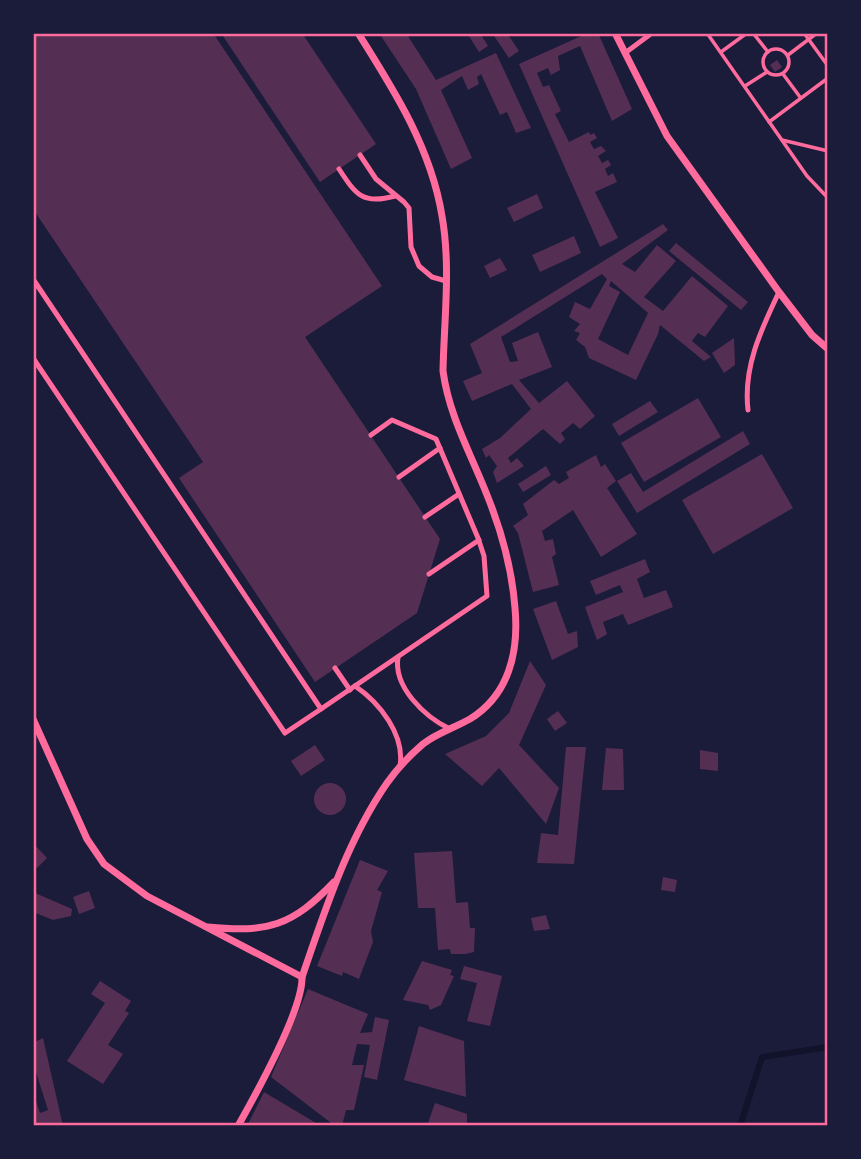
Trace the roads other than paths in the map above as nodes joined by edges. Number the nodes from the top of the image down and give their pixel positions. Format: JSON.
{"nodes":[{"id":1,"x":358,"y":33,"type":"edge"},
{"id":2,"x":615,"y":33,"type":"edge"},
{"id":3,"x":652,"y":33,"type":"edge"},
{"id":4,"x":625,"y":53,"type":"junction"},
{"id":5,"x":360,"y":155,"type":"dead end"},
{"id":6,"x":339,"y":169,"type":"dead end"},
{"id":7,"x":395,"y":197,"type":"junction"},
{"id":8,"x":33,"y":279,"type":"edge"},
{"id":9,"x":446,"y":281,"type":"junction"},
{"id":10,"x":779,"y":292,"type":"junction"},
{"id":11,"x":828,"y":349,"type":"edge"},
{"id":12,"x":33,"y":358,"type":"edge"},
{"id":13,"x":748,"y":410,"type":"dead end"},
{"id":14,"x":371,"y":435,"type":"dead end"},
{"id":15,"x":440,"y":448,"type":"junction"},
{"id":16,"x":399,"y":477,"type":"dead end"},
{"id":17,"x":459,"y":494,"type":"junction"},
{"id":18,"x":425,"y":517,"type":"dead end"},
{"id":19,"x":479,"y":540,"type":"junction"},
{"id":20,"x":429,"y":574,"type":"dead end"},
{"id":21,"x":398,"y":657,"type":"junction"},
{"id":22,"x":335,"y":668,"type":"dead end"},
{"id":23,"x":352,"y":688,"type":"junction"},
{"id":24,"x":321,"y":709,"type":"junction"},
{"id":25,"x":33,"y":719,"type":"edge"},
{"id":26,"x":450,"y":729,"type":"junction"},
{"id":27,"x":400,"y":766,"type":"junction"},
{"id":28,"x":337,"y":878,"type":"junction"},
{"id":29,"x":204,"y":927,"type":"junction"},
{"id":30,"x":302,"y":977,"type":"junction"},
{"id":31,"x":238,"y":1126,"type":"edge"}],
"edges":[{"from":1,"to":9,"type":"street"},
{"from":2,"to":4,"type":"street"},
{"from":3,"to":4,"type":"lane"},
{"from":4,"to":10,"type":"street"},
{"from":5,"to":7,"type":"lane"},
{"from":6,"to":7,"type":"lane"},
{"from":7,"to":9,"type":"lane"},
{"from":8,"to":24,"type":"lane"},
{"from":9,"to":26,"type":"street"},
{"from":10,"to":11,"type":"street"},
{"from":10,"to":13,"type":"lane"},
{"from":12,"to":24,"type":"lane"},
{"from":14,"to":15,"type":"lane"},
{"from":15,"to":16,"type":"lane"},
{"from":15,"to":17,"type":"lane"},
{"from":17,"to":18,"type":"lane"},
{"from":17,"to":19,"type":"lane"},
{"from":19,"to":20,"type":"lane"},
{"from":19,"to":21,"type":"lane"},
{"from":21,"to":23,"type":"lane"},
{"from":21,"to":26,"type":"lane"},
{"from":22,"to":23,"type":"lane"},
{"from":23,"to":24,"type":"lane"},
{"from":23,"to":27,"type":"lane"},
{"from":25,"to":29,"type":"street"},
{"from":26,"to":27,"type":"street"},
{"from":27,"to":28,"type":"street"},
{"from":28,"to":29,"type":"street"},
{"from":28,"to":30,"type":"street"},
{"from":29,"to":30,"type":"street"},
{"from":30,"to":31,"type":"street"}]}
